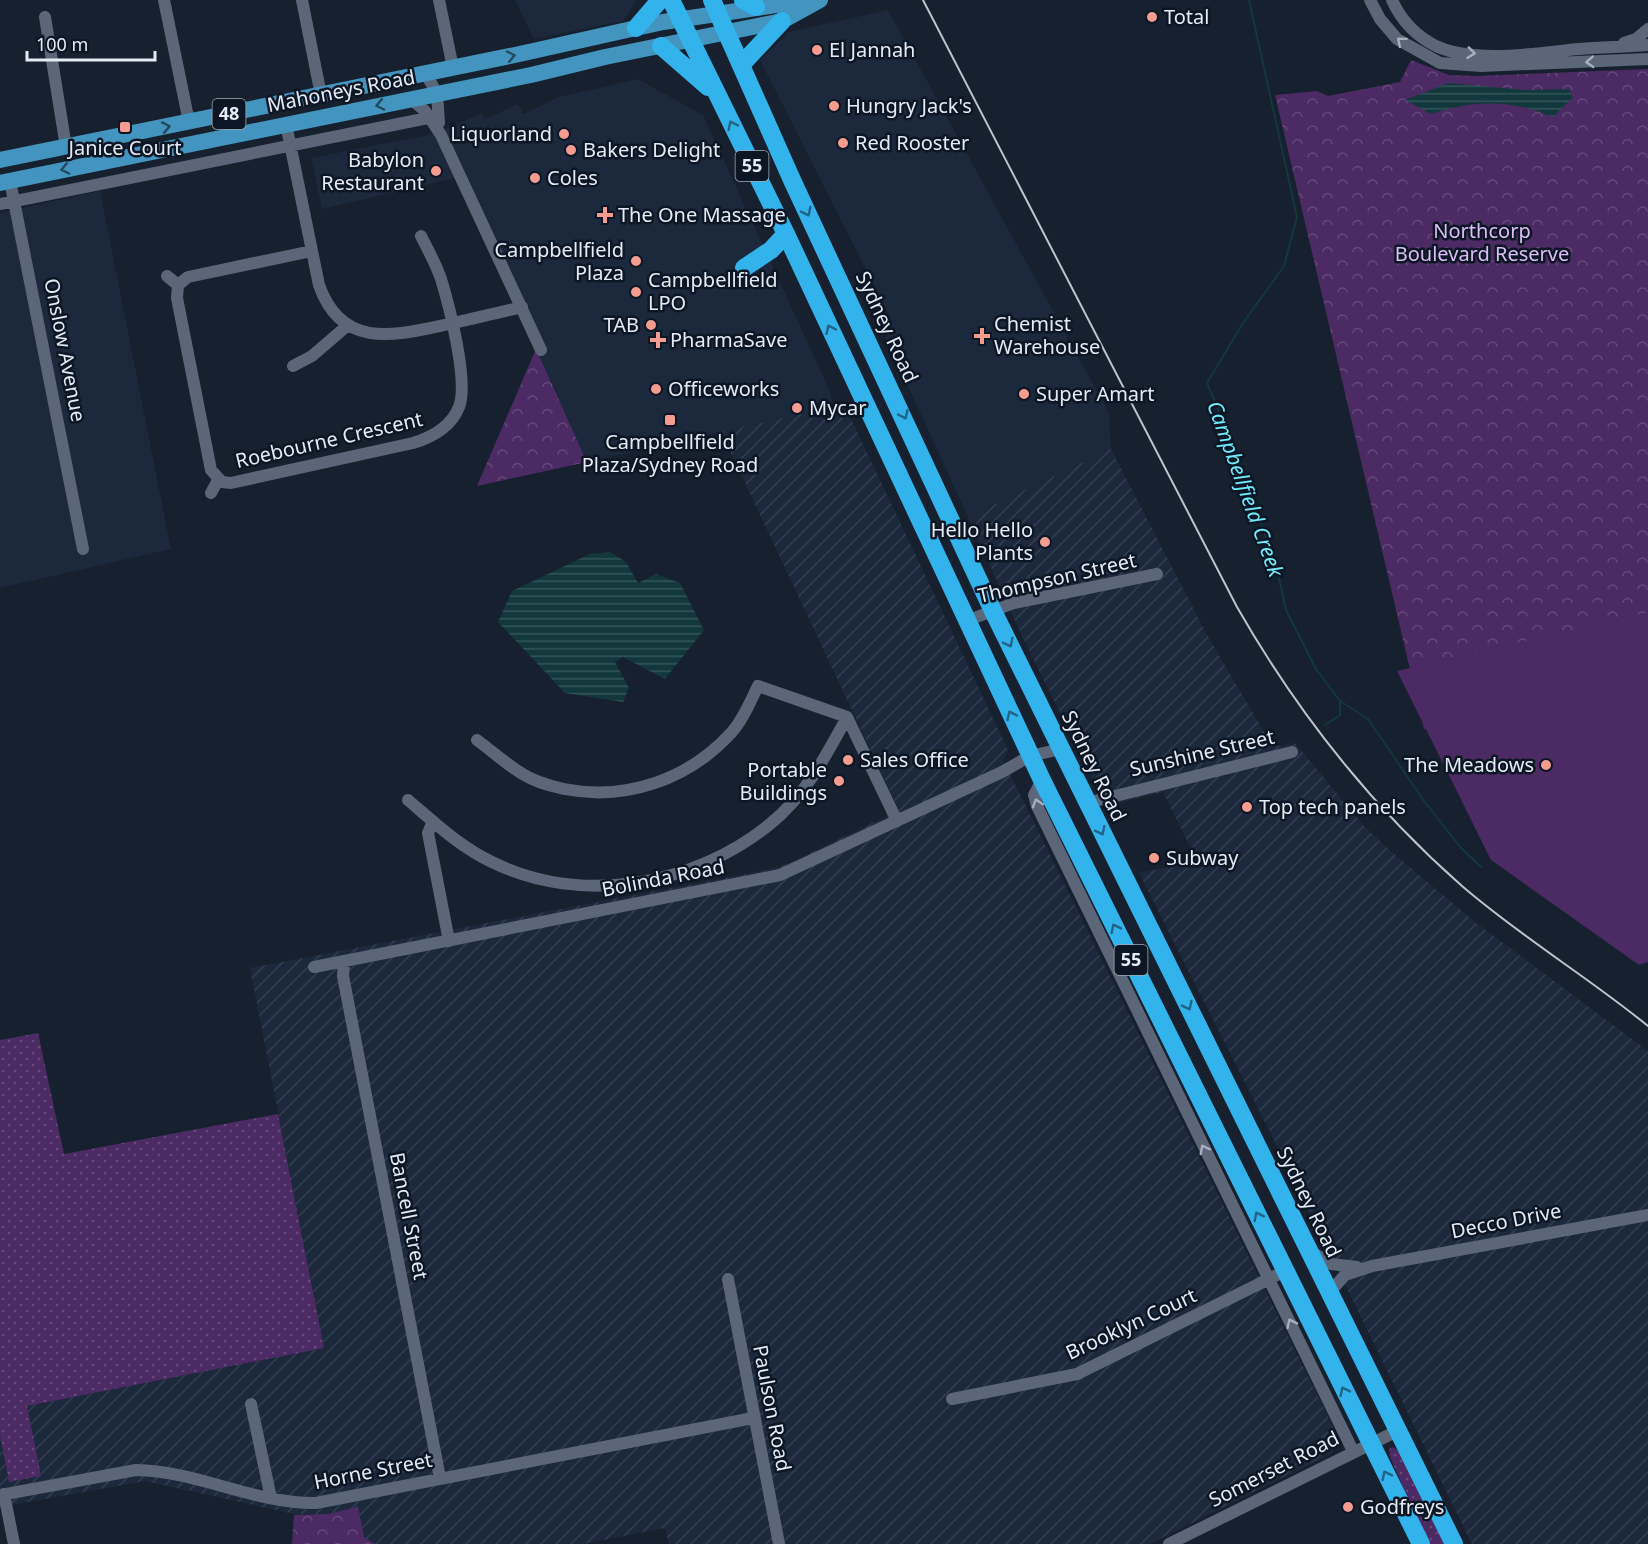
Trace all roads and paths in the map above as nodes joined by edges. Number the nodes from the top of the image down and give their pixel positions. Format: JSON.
{"nodes":[{"id":1,"x":164,"y":0,"type":"edge"},
{"id":2,"x":302,"y":0,"type":"edge"},
{"id":3,"x":439,"y":0,"type":"edge"},
{"id":4,"x":660,"y":0,"type":"edge"},
{"id":5,"x":671,"y":0,"type":"edge"},
{"id":6,"x":810,"y":0,"type":"edge"},
{"id":7,"x":820,"y":0,"type":"edge"},
{"id":8,"x":1370,"y":0,"type":"edge"},
{"id":9,"x":1392,"y":0,"type":"edge"},
{"id":10,"x":750,"y":3,"type":"edge"},
{"id":11,"x":715,"y":6,"type":"edge"},
{"id":12,"x":45,"y":17,"type":"dead end"},
{"id":13,"x":680,"y":19,"type":"junction"},
{"id":14,"x":782,"y":21,"type":"junction"},
{"id":15,"x":636,"y":28,"type":"junction"},
{"id":16,"x":1648,"y":29,"type":"edge"},
{"id":17,"x":728,"y":34,"type":"junction"},
{"id":18,"x":601,"y":37,"type":"junction"},
{"id":19,"x":691,"y":41,"type":"junction"},
{"id":20,"x":1648,"y":45,"type":"edge"},
{"id":21,"x":661,"y":46,"type":"junction"},
{"id":22,"x":1612,"y":48,"type":"junction"},
{"id":23,"x":605,"y":57,"type":"junction"},
{"id":24,"x":1648,"y":59,"type":"edge"},
{"id":25,"x":742,"y":64,"type":"junction"},
{"id":26,"x":453,"y":68,"type":"junction"},
{"id":27,"x":425,"y":74,"type":"junction"},
{"id":28,"x":437,"y":93,"type":"junction"},
{"id":29,"x":321,"y":95,"type":"junction"},
{"id":30,"x":718,"y":97,"type":"junction"},
{"id":31,"x":411,"y":99,"type":"junction"},
{"id":32,"x":434,"y":116,"type":"junction"},
{"id":33,"x":189,"y":122,"type":"junction"},
{"id":34,"x":286,"y":124,"type":"junction"},
{"id":35,"x":291,"y":146,"type":"junction"},
{"id":36,"x":66,"y":147,"type":"junction"},
{"id":37,"x":3,"y":160,"type":"edge"},
{"id":38,"x":5,"y":182,"type":"edge"},
{"id":39,"x":14,"y":201,"type":"junction"},
{"id":40,"x":0,"y":204,"type":"edge"},
{"id":41,"x":786,"y":234,"type":"junction"},
{"id":42,"x":421,"y":236,"type":"dead end"},
{"id":43,"x":312,"y":252,"type":"junction"},
{"id":44,"x":744,"y":268,"type":"dead end"},
{"id":45,"x":167,"y":276,"type":"dead end"},
{"id":46,"x":178,"y":285,"type":"junction"},
{"id":47,"x":522,"y":307,"type":"junction"},
{"id":48,"x":451,"y":323,"type":"junction"},
{"id":49,"x":348,"y":325,"type":"junction"},
{"id":50,"x":541,"y":350,"type":"dead end"},
{"id":51,"x":293,"y":366,"type":"dead end"},
{"id":52,"x":218,"y":480,"type":"junction"},
{"id":53,"x":211,"y":493,"type":"dead end"},
{"id":54,"x":83,"y":549,"type":"dead end"},
{"id":55,"x":1157,"y":574,"type":"dead end"},
{"id":56,"x":993,"y":611,"type":"junction"},
{"id":57,"x":966,"y":621,"type":"junction"},
{"id":58,"x":846,"y":717,"type":"junction"},
{"id":59,"x":477,"y":740,"type":"dead end"},
{"id":60,"x":1061,"y":749,"type":"junction"},
{"id":61,"x":1292,"y":752,"type":"dead end"},
{"id":62,"x":1035,"y":766,"type":"junction"},
{"id":63,"x":408,"y":800,"type":"dead end"},
{"id":64,"x":1087,"y":803,"type":"junction"},
{"id":65,"x":433,"y":821,"type":"junction"},
{"id":66,"x":897,"y":821,"type":"junction"},
{"id":67,"x":449,"y":941,"type":"junction"},
{"id":68,"x":344,"y":961,"type":"junction"},
{"id":69,"x":314,"y":967,"type":"dead end"},
{"id":70,"x":1648,"y":1215,"type":"edge"},
{"id":71,"x":1307,"y":1247,"type":"junction"},
{"id":72,"x":1372,"y":1266,"type":"junction"},
{"id":73,"x":1277,"y":1275,"type":"junction"},
{"id":74,"x":728,"y":1279,"type":"dead end"},
{"id":75,"x":1329,"y":1293,"type":"junction"},
{"id":76,"x":952,"y":1399,"type":"dead end"},
{"id":77,"x":251,"y":1404,"type":"dead end"},
{"id":78,"x":1334,"y":1409,"type":"junction"},
{"id":79,"x":753,"y":1418,"type":"junction"},
{"id":80,"x":1360,"y":1423,"type":"junction"},
{"id":81,"x":1397,"y":1431,"type":"junction"},
{"id":82,"x":1370,"y":1443,"type":"junction"},
{"id":83,"x":1353,"y":1451,"type":"junction"},
{"id":84,"x":440,"y":1478,"type":"junction"},
{"id":85,"x":2,"y":1495,"type":"edge"},
{"id":86,"x":271,"y":1498,"type":"junction"},
{"id":87,"x":14,"y":1544,"type":"edge"},
{"id":88,"x":779,"y":1544,"type":"edge"},
{"id":89,"x":1168,"y":1544,"type":"edge"},
{"id":90,"x":1421,"y":1544,"type":"edge"},
{"id":91,"x":1454,"y":1544,"type":"edge"}],
"edges":[{"from":1,"to":33,"type":"street"},
{"from":2,"to":29,"type":"street"},
{"from":3,"to":26,"type":"street"},
{"from":4,"to":15,"type":"highway"},
{"from":5,"to":13,"type":"highway","number":"55"},
{"from":6,"to":10,"type":"main road","number":"48"},
{"from":7,"to":14,"type":"main road","number":"48"},
{"from":24,"to":8,"type":"street","one_way":true},
{"from":9,"to":22,"type":"street","one_way":true},
{"from":10,"to":11,"type":"main road","number":"48"},
{"from":11,"to":13,"type":"main road","number":"48"},
{"from":11,"to":17,"type":"highway","name":"Sydney Road","number":"55"},
{"from":12,"to":36,"type":"street"},
{"from":13,"to":15,"type":"main road","name":"Mahoneys Road","number":"48"},
{"from":13,"to":19,"type":"highway","number":"55"},
{"from":14,"to":17,"type":"main road","number":"48"},
{"from":14,"to":25,"type":"highway"},
{"from":15,"to":18,"type":"main road","name":"Mahoneys Road","number":"48"},
{"from":16,"to":22,"type":"street"},
{"from":17,"to":19,"type":"main road","number":"48"},
{"from":17,"to":25,"type":"highway","name":"Sydney Road","number":"55"},
{"from":18,"to":23,"type":"main road"},
{"from":26,"to":18,"type":"main road","name":"Mahoneys Road","number":"48","one_way":true},
{"from":19,"to":21,"type":"main road","name":"Mahoneys Road","number":"48"},
{"from":19,"to":30,"type":"highway","number":"55"},
{"from":20,"to":22,"type":"street"},
{"from":21,"to":23,"type":"main road","name":"Mahoneys Road","number":"48"},
{"from":21,"to":30,"type":"highway"},
{"from":23,"to":28,"type":"main road","name":"Mahoneys Road","number":"48"},
{"from":25,"to":56,"type":"highway","name":"Sydney Road","number":"55","one_way":true},
{"from":26,"to":27,"type":"main road","name":"Mahoneys Road","number":"48"},
{"from":27,"to":28,"type":"street"},
{"from":27,"to":29,"type":"main road","name":"Mahoneys Road","number":"48"},
{"from":28,"to":31,"type":"main road","name":"Mahoneys Road","number":"48"},
{"from":28,"to":32,"type":"street"},
{"from":29,"to":33,"type":"main road","name":"Mahoneys Road","number":"48"},
{"from":41,"to":30,"type":"highway","number":"55","one_way":true},
{"from":31,"to":32,"type":"street"},
{"from":31,"to":34,"type":"main road","name":"Mahoneys Road","number":"48","one_way":true},
{"from":32,"to":35,"type":"street"},
{"from":32,"to":47,"type":"street"},
{"from":36,"to":33,"type":"main road","name":"Mahoneys Road","number":"48","one_way":true},
{"from":34,"to":35,"type":"street"},
{"from":34,"to":38,"type":"main road","name":"Mahoneys Road","number":"48","one_way":true},
{"from":35,"to":39,"type":"street"},
{"from":35,"to":43,"type":"street"},
{"from":36,"to":37,"type":"main road","name":"Mahoneys Road","number":"48"},
{"from":37,"to":38,"type":"main road","name":"Onslow Avenue"},
{"from":38,"to":39,"type":"street","name":"Onslow Avenue"},
{"from":39,"to":40,"type":"street"},
{"from":39,"to":54,"type":"street","name":"Onslow Avenue"},
{"from":41,"to":44,"type":"highway"},
{"from":57,"to":41,"type":"highway","number":"55","one_way":true},
{"from":42,"to":48,"type":"street","name":"Roebourne Crescent"},
{"from":43,"to":46,"type":"street"},
{"from":43,"to":49,"type":"street"},
{"from":45,"to":46,"type":"street"},
{"from":46,"to":52,"type":"street","name":"Roebourne Crescent"},
{"from":47,"to":48,"type":"street"},
{"from":47,"to":50,"type":"street"},
{"from":48,"to":49,"type":"street"},
{"from":48,"to":52,"type":"street","name":"Roebourne Crescent"},
{"from":49,"to":51,"type":"street"},
{"from":52,"to":53,"type":"street","name":"Roebourne Crescent"},
{"from":55,"to":56,"type":"street","name":"Thompson Street"},
{"from":56,"to":57,"type":"street","name":"Thompson Street"},
{"from":56,"to":60,"type":"highway","name":"Sydney Road","number":"55","one_way":true},
{"from":62,"to":57,"type":"highway","number":"55","one_way":true},
{"from":58,"to":59,"type":"street"},
{"from":58,"to":65,"type":"street"},
{"from":58,"to":66,"type":"street"},
{"from":60,"to":62,"type":"street","name":"Bolinda Road"},
{"from":60,"to":64,"type":"highway","name":"Sydney Road","number":"55"},
{"from":61,"to":64,"type":"street","name":"Sunshine Street"},
{"from":62,"to":66,"type":"street","name":"Bolinda Road"},
{"from":73,"to":62,"type":"highway","number":"55","one_way":true},
{"from":63,"to":65,"type":"street"},
{"from":64,"to":71,"type":"highway","name":"Sydney Road","number":"55","one_way":true},
{"from":65,"to":67,"type":"street"},
{"from":66,"to":67,"type":"street","name":"Bolinda Road"},
{"from":67,"to":68,"type":"street","name":"Bolinda Road"},
{"from":68,"to":69,"type":"street","name":"Bolinda Road"},
{"from":68,"to":84,"type":"street","name":"Bancell Street"},
{"from":70,"to":72,"type":"street","name":"Decco Drive"},
{"from":71,"to":72,"type":"street","name":"Decco Drive"},
{"from":71,"to":75,"type":"highway","name":"Sydney Road","number":"55"},
{"from":72,"to":75,"type":"street","name":"Decco Drive"},
{"from":73,"to":76,"type":"street","name":"Brooklyn Court"},
{"from":78,"to":73,"type":"street","one_way":true},
{"from":80,"to":73,"type":"highway","number":"55","one_way":true},
{"from":74,"to":79,"type":"street","name":"Paulson Road"},
{"from":75,"to":81,"type":"highway","name":"Sydney Road","number":"55"},
{"from":77,"to":86,"type":"street"},
{"from":78,"to":80,"type":"street"},
{"from":78,"to":83,"type":"street"},
{"from":79,"to":84,"type":"street","name":"Horne Street"},
{"from":79,"to":88,"type":"street","name":"Paulson Road"},
{"from":80,"to":82,"type":"highway","number":"55"},
{"from":81,"to":82,"type":"street","name":"Somerset Road"},
{"from":81,"to":91,"type":"highway","name":"Sydney Road","number":"55"},
{"from":82,"to":83,"type":"street","name":"Somerset Road"},
{"from":90,"to":82,"type":"highway","number":"55","one_way":true},
{"from":83,"to":89,"type":"street","name":"Somerset Road"},
{"from":84,"to":86,"type":"street","name":"Horne Street"},
{"from":85,"to":86,"type":"street","name":"Horne Street"},
{"from":85,"to":87,"type":"street"}]}
